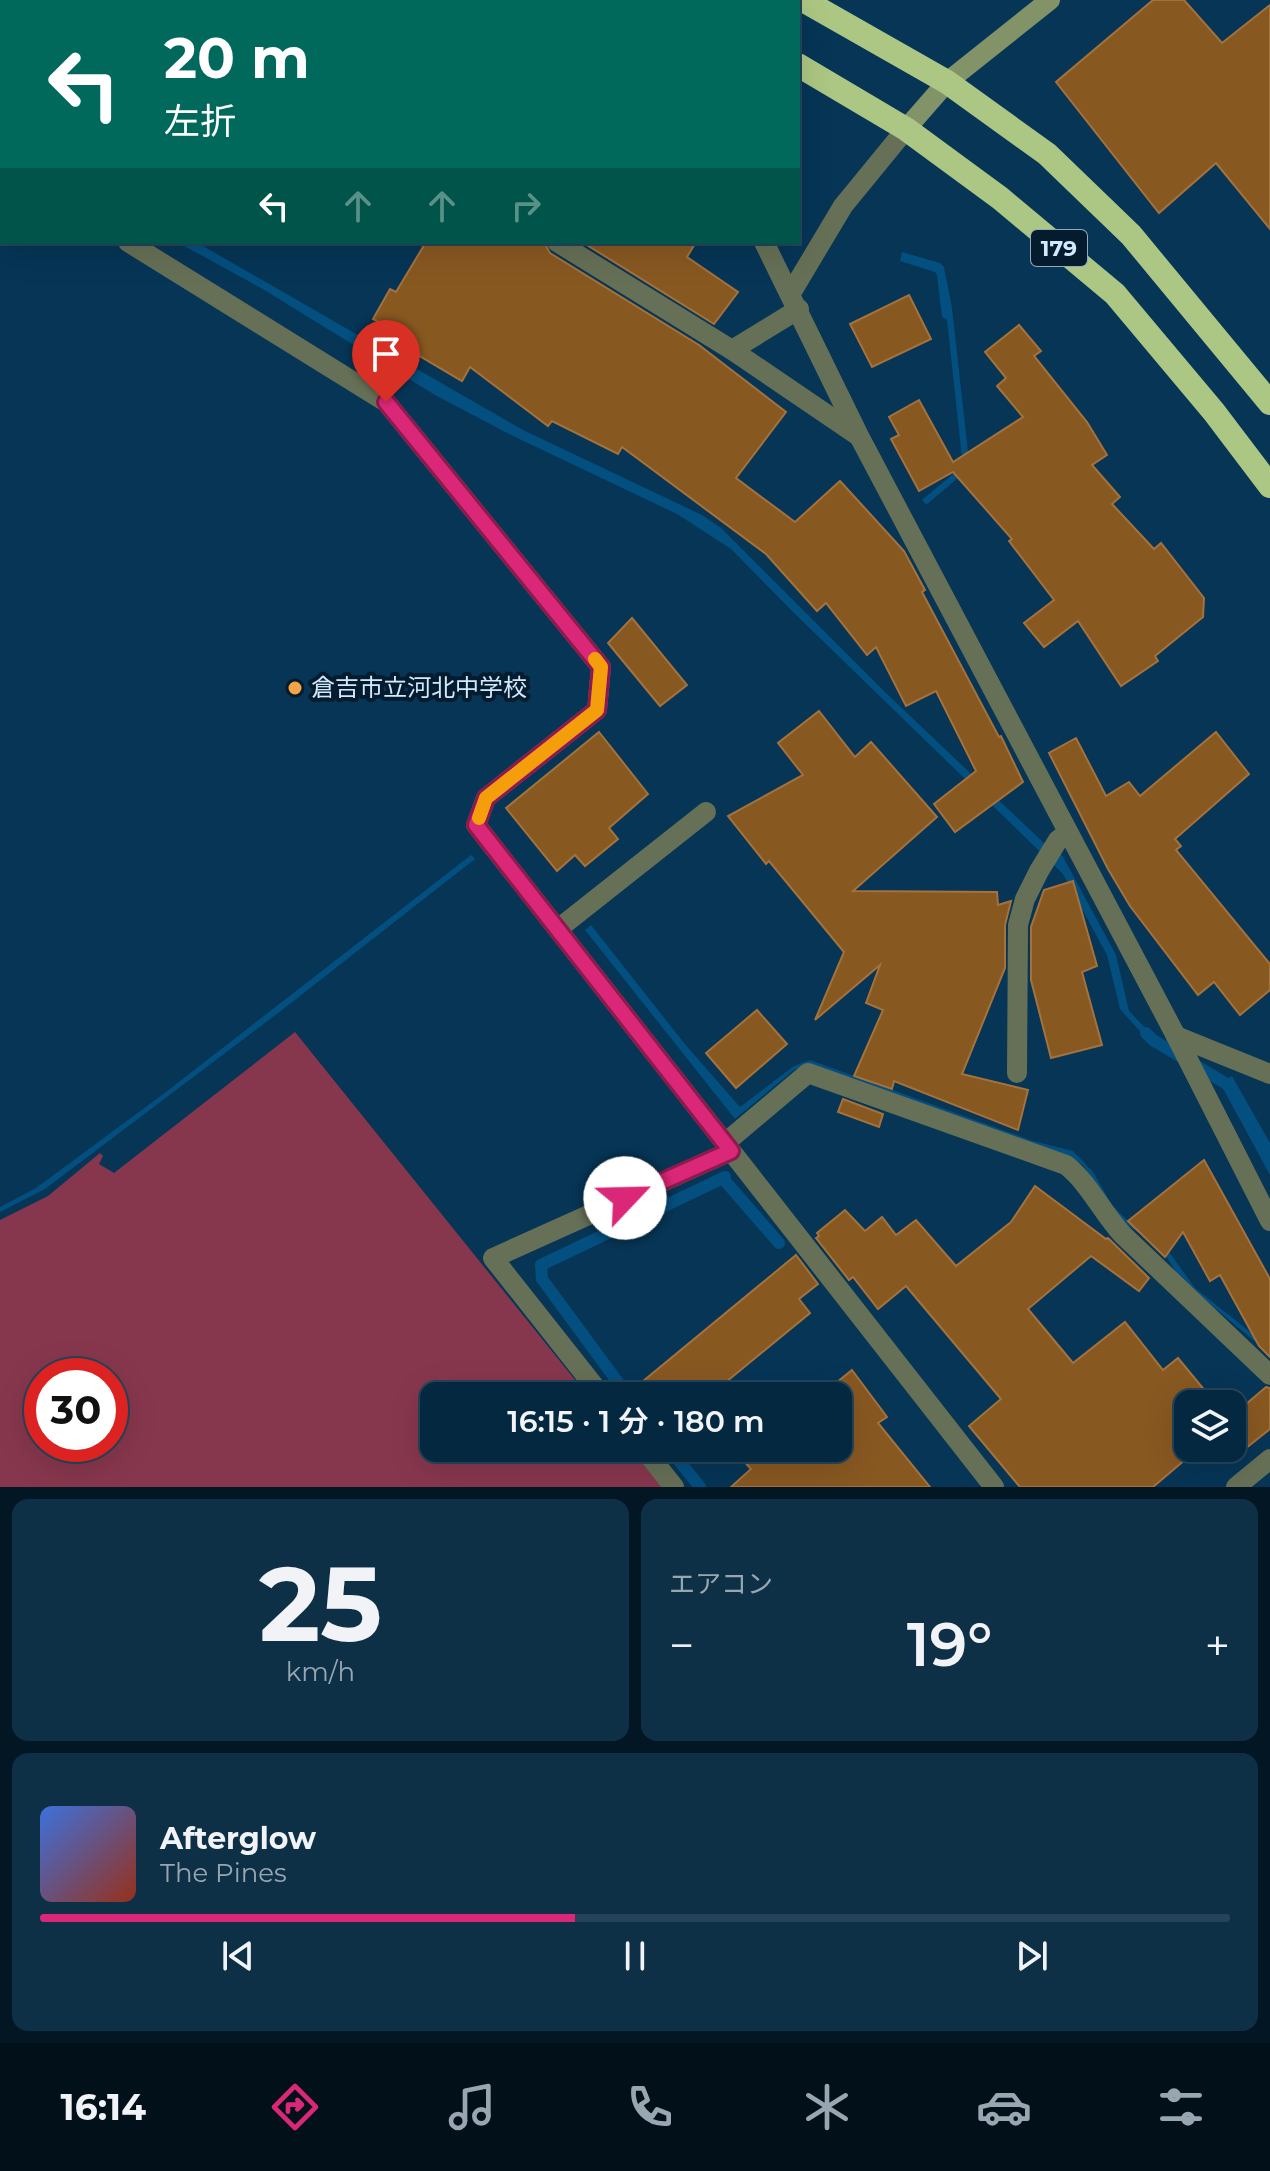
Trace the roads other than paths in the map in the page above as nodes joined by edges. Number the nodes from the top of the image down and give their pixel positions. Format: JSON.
{"nodes":[{"id":1,"x":803,"y":0,"type":"edge"},
{"id":2,"x":1050,"y":0,"type":"edge"},
{"id":3,"x":800,"y":66,"type":"edge"},
{"id":4,"x":947,"y":82,"type":"junction"},
{"id":5,"x":906,"y":129,"type":"junction"},
{"id":6,"x":131,"y":244,"type":"edge"},
{"id":7,"x":560,"y":244,"type":"edge"},
{"id":8,"x":765,"y":244,"type":"edge"},
{"id":9,"x":795,"y":301,"type":"junction"},
{"id":10,"x":732,"y":350,"type":"junction"},
{"id":11,"x":1270,"y":403,"type":"edge"},
{"id":12,"x":859,"y":436,"type":"junction"},
{"id":13,"x":1270,"y":486,"type":"edge"},
{"id":14,"x":706,"y":812,"type":"dead end"},
{"id":15,"x":1068,"y":832,"type":"junction"},
{"id":16,"x":558,"y":929,"type":"junction"},
{"id":17,"x":1176,"y":1036,"type":"junction"},
{"id":18,"x":1017,"y":1073,"type":"dead end"},
{"id":19,"x":1270,"y":1074,"type":"edge"},
{"id":20,"x":728,"y":1147,"type":"junction"},
{"id":21,"x":1270,"y":1221,"type":"edge"},
{"id":22,"x":1270,"y":1375,"type":"edge"},
{"id":23,"x":591,"y":1382,"type":"edge"},
{"id":24,"x":1270,"y":1459,"type":"edge"},
{"id":25,"x":654,"y":1462,"type":"edge"},
{"id":26,"x":674,"y":1487,"type":"edge"},
{"id":27,"x":994,"y":1487,"type":"edge"},
{"id":28,"x":1236,"y":1487,"type":"edge"}],
"edges":[{"from":1,"to":4,"type":"highway","number":"179"},
{"from":2,"to":4,"type":"street"},
{"from":3,"to":5,"type":"highway","number":"179"},
{"from":4,"to":5,"type":"street"},
{"from":4,"to":11,"type":"highway","number":"179"},
{"from":5,"to":9,"type":"street"},
{"from":5,"to":13,"type":"highway","number":"179"},
{"from":6,"to":16,"type":"street"},
{"from":7,"to":10,"type":"street"},
{"from":8,"to":9,"type":"street"},
{"from":9,"to":10,"type":"street"},
{"from":9,"to":12,"type":"street"},
{"from":10,"to":12,"type":"street"},
{"from":12,"to":15,"type":"street"},
{"from":14,"to":16,"type":"street"},
{"from":15,"to":17,"type":"street"},
{"from":15,"to":18,"type":"street"},
{"from":16,"to":20,"type":"street"},
{"from":17,"to":19,"type":"street"},
{"from":17,"to":21,"type":"street"},
{"from":20,"to":22,"type":"street"},
{"from":20,"to":23,"type":"street"},
{"from":20,"to":27,"type":"street"},
{"from":24,"to":28,"type":"street"},
{"from":25,"to":26,"type":"street"}]}
